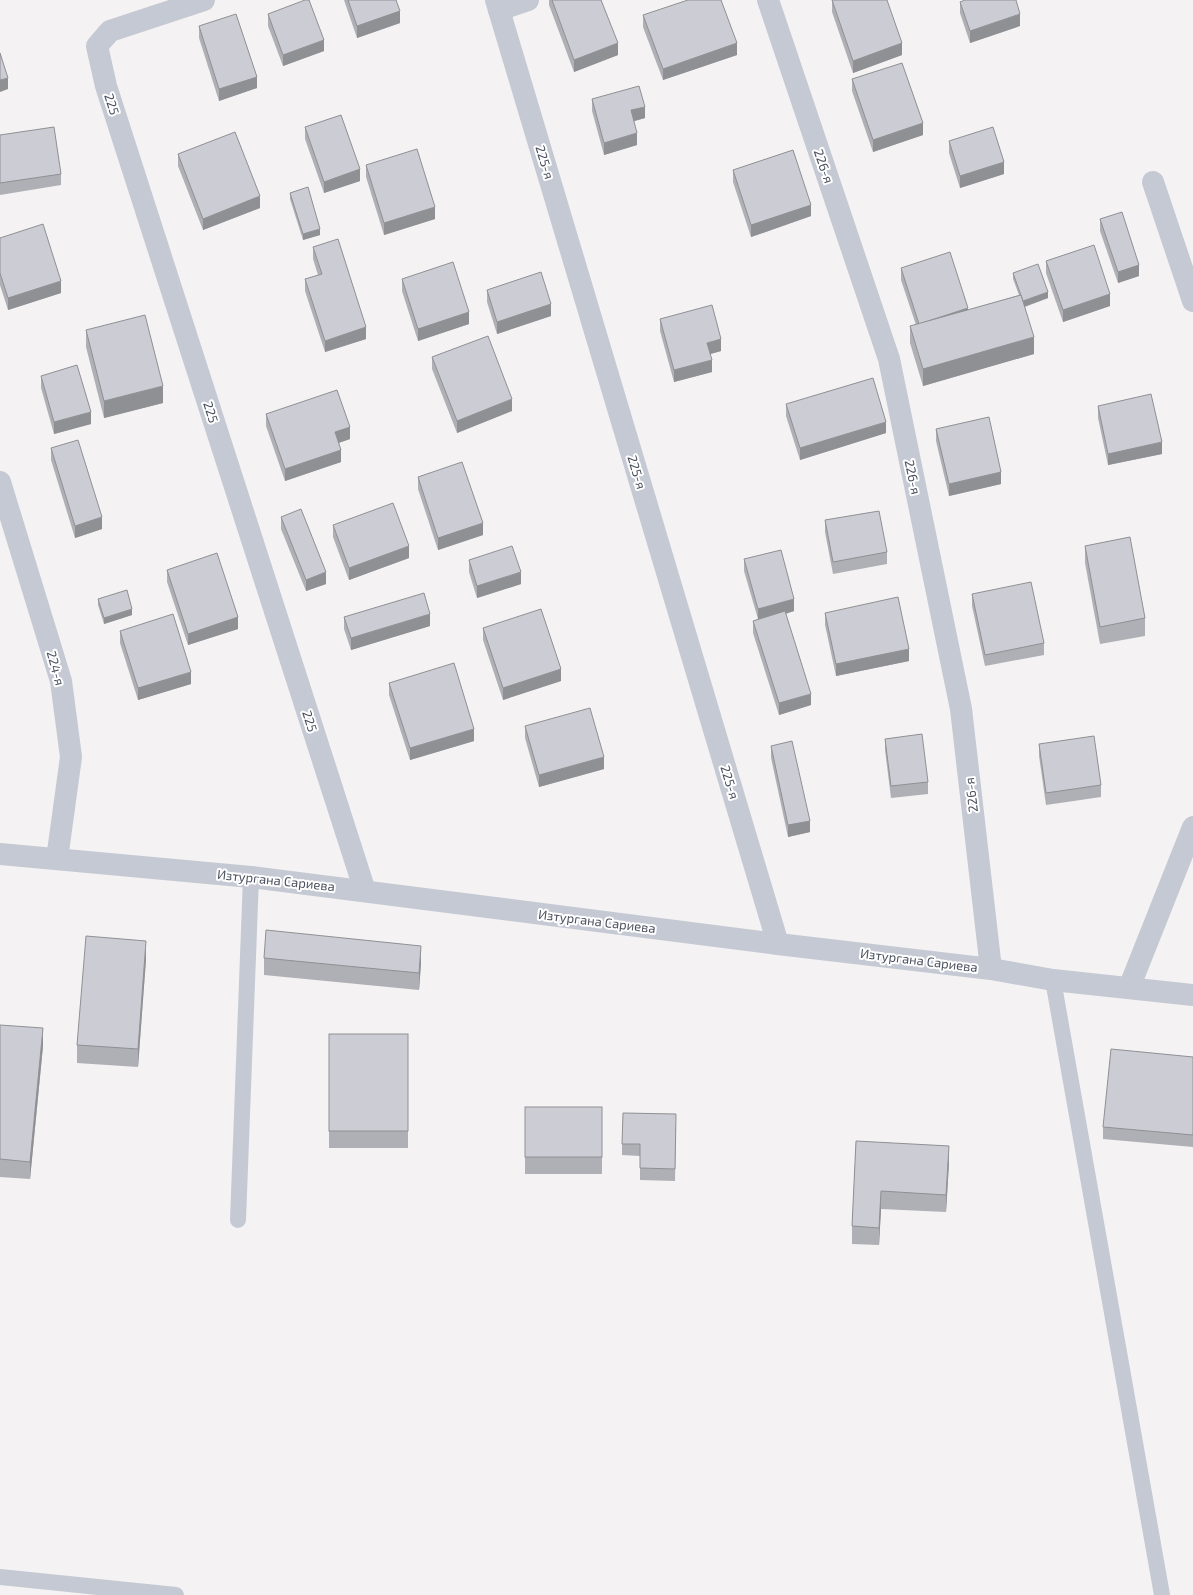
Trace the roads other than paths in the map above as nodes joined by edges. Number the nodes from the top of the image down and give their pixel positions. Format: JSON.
{"nodes":[{"id":1,"x":204,"y":0,"type":"edge"},
{"id":2,"x":528,"y":0,"type":"edge"},
{"id":3,"x":768,"y":0,"type":"edge"},
{"id":4,"x":498,"y":5,"type":"edge"},
{"id":5,"x":1153,"y":182,"type":"dead end"},
{"id":6,"x":1193,"y":301,"type":"edge"},
{"id":7,"x":0,"y":482,"type":"edge"},
{"id":8,"x":1193,"y":827,"type":"edge"},
{"id":9,"x":0,"y":854,"type":"edge"},
{"id":10,"x":57,"y":859,"type":"junction"},
{"id":11,"x":251,"y":876,"type":"junction"},
{"id":12,"x":365,"y":891,"type":"junction"},
{"id":13,"x":778,"y":944,"type":"junction"},
{"id":14,"x":991,"y":969,"type":"junction"},
{"id":15,"x":1053,"y":980,"type":"junction"},
{"id":16,"x":1129,"y":988,"type":"junction"},
{"id":17,"x":1193,"y":995,"type":"edge"},
{"id":18,"x":238,"y":1220,"type":"dead end"},
{"id":19,"x":0,"y":1577,"type":"edge"},
{"id":20,"x":176,"y":1595,"type":"edge"},
{"id":21,"x":1162,"y":1595,"type":"edge"}],
"edges":[{"from":1,"to":12,"type":"street","name":"225"},
{"from":2,"to":4,"type":"street"},
{"from":3,"to":14,"type":"street","name":"226-я"},
{"from":4,"to":13,"type":"street","name":"225-я"},
{"from":5,"to":6,"type":"street"},
{"from":7,"to":10,"type":"street","name":"224-я"},
{"from":8,"to":16,"type":"street"},
{"from":9,"to":10,"type":"street","name":"Изтургана Сариева"},
{"from":10,"to":11,"type":"street","name":"Изтургана Сариева"},
{"from":11,"to":12,"type":"street","name":"Изтургана Сариева"},
{"from":11,"to":18,"type":"lane"},
{"from":12,"to":13,"type":"street","name":"Изтургана Сариева"},
{"from":13,"to":14,"type":"street","name":"Изтургана Сариева"},
{"from":14,"to":15,"type":"street","name":"Изтургана Сариева"},
{"from":15,"to":16,"type":"street","name":"Изтургана Сариева"},
{"from":15,"to":21,"type":"lane"},
{"from":16,"to":17,"type":"street","name":"Изтургана Сариева"},
{"from":19,"to":20,"type":"lane"}]}
